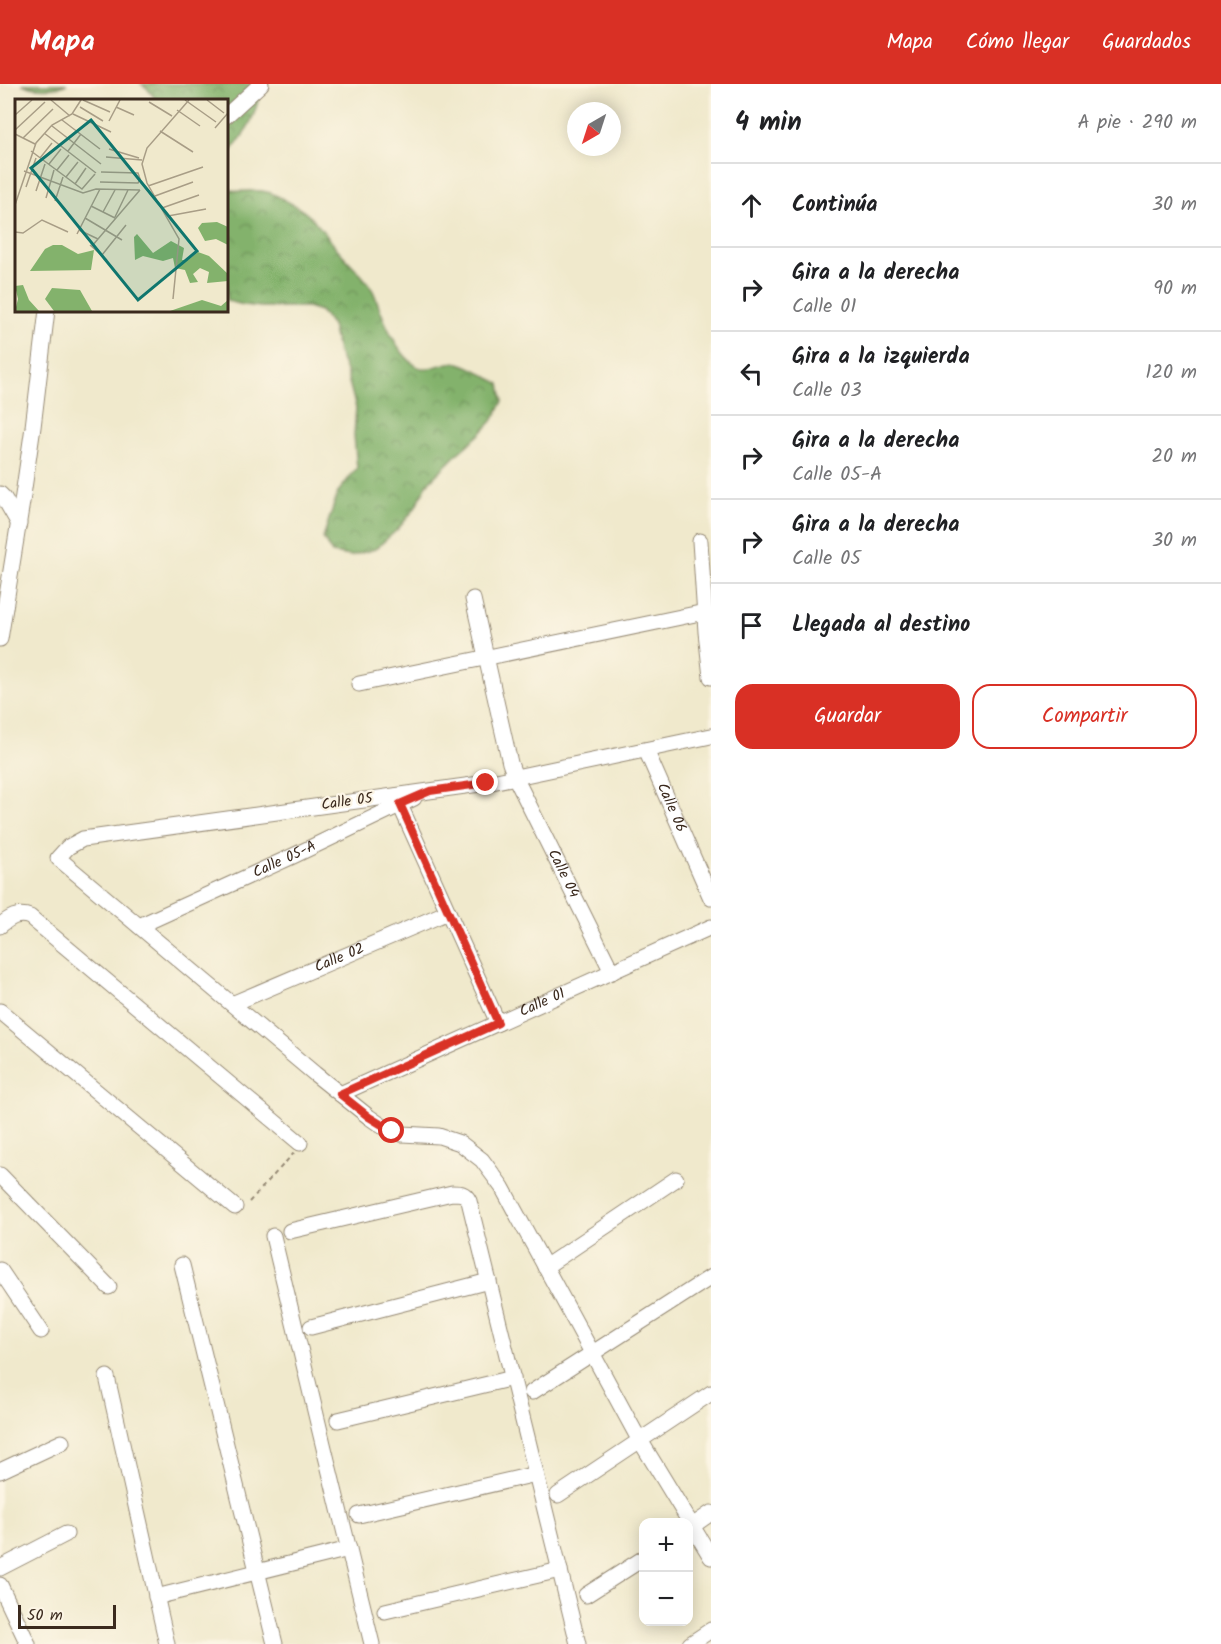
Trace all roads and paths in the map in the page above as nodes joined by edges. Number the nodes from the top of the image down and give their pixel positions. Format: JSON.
{"nodes":[{"id":1,"x":261,"y":84,"type":"edge"},
{"id":2,"x":228,"y":114,"type":"edge"},
{"id":3,"x":47,"y":312,"type":"edge"},
{"id":4,"x":0,"y":494,"type":"edge"},
{"id":5,"x":19,"y":524,"type":"junction"},
{"id":6,"x":700,"y":541,"type":"dead end"},
{"id":7,"x":3,"y":599,"type":"edge"},
{"id":8,"x":473,"y":599,"type":"dead end"},
{"id":9,"x":705,"y":612,"type":"junction"},
{"id":10,"x":0,"y":639,"type":"edge"},
{"id":11,"x":486,"y":658,"type":"junction"},
{"id":12,"x":711,"y":677,"type":"edge"},
{"id":13,"x":358,"y":684,"type":"dead end"},
{"id":14,"x":711,"y":736,"type":"edge"},
{"id":15,"x":646,"y":750,"type":"junction"},
{"id":16,"x":515,"y":777,"type":"junction"},
{"id":17,"x":398,"y":800,"type":"junction"},
{"id":18,"x":711,"y":898,"type":"edge"},
{"id":19,"x":448,"y":912,"type":"junction"},
{"id":20,"x":0,"y":926,"type":"edge"},
{"id":21,"x":139,"y":926,"type":"junction"},
{"id":22,"x":711,"y":927,"type":"edge"},
{"id":23,"x":612,"y":972,"type":"junction"},
{"id":24,"x":232,"y":1004,"type":"junction"},
{"id":25,"x":0,"y":1011,"type":"edge"},
{"id":26,"x":498,"y":1023,"type":"junction"},
{"id":27,"x":340,"y":1094,"type":"junction"},
{"id":28,"x":300,"y":1143,"type":"joint"},
{"id":29,"x":0,"y":1174,"type":"edge"},
{"id":30,"x":676,"y":1179,"type":"dead end"},
{"id":31,"x":235,"y":1207,"type":"joint"},
{"id":32,"x":290,"y":1231,"type":"dead end"},
{"id":33,"x":273,"y":1236,"type":"dead end"},
{"id":34,"x":182,"y":1265,"type":"dead end"},
{"id":35,"x":545,"y":1267,"type":"junction"},
{"id":36,"x":0,"y":1270,"type":"edge"},
{"id":37,"x":711,"y":1277,"type":"edge"},
{"id":38,"x":489,"y":1281,"type":"junction"},
{"id":39,"x":109,"y":1287,"type":"dead end"},
{"id":40,"x":312,"y":1327,"type":"dead end"},
{"id":41,"x":41,"y":1330,"type":"dead end"},
{"id":42,"x":593,"y":1354,"type":"junction"},
{"id":43,"x":107,"y":1377,"type":"dead end"},
{"id":44,"x":513,"y":1378,"type":"junction"},
{"id":45,"x":532,"y":1392,"type":"dead end"},
{"id":46,"x":711,"y":1393,"type":"edge"},
{"id":47,"x":338,"y":1420,"type":"dead end"},
{"id":48,"x":640,"y":1440,"type":"junction"},
{"id":49,"x":62,"y":1442,"type":"dead end"},
{"id":50,"x":0,"y":1472,"type":"edge"},
{"id":51,"x":536,"y":1474,"type":"junction"},
{"id":52,"x":558,"y":1495,"type":"dead end"},
{"id":53,"x":711,"y":1513,"type":"edge"},
{"id":54,"x":359,"y":1515,"type":"dead end"},
{"id":55,"x":685,"y":1518,"type":"edge"},
{"id":56,"x":693,"y":1525,"type":"edge"},
{"id":57,"x":693,"y":1531,"type":"edge"},
{"id":58,"x":66,"y":1534,"type":"dead end"},
{"id":59,"x":349,"y":1549,"type":"junction"},
{"id":60,"x":711,"y":1557,"type":"edge"},
{"id":61,"x":639,"y":1561,"type":"edge"},
{"id":62,"x":0,"y":1568,"type":"edge"},
{"id":63,"x":560,"y":1570,"type":"junction"},
{"id":64,"x":257,"y":1571,"type":"junction"},
{"id":65,"x":0,"y":1585,"type":"edge"},
{"id":66,"x":586,"y":1594,"type":"dead end"},
{"id":67,"x":156,"y":1597,"type":"junction"},
{"id":68,"x":384,"y":1611,"type":"dead end"},
{"id":69,"x":711,"y":1630,"type":"edge"},
{"id":70,"x":28,"y":1644,"type":"edge"},
{"id":71,"x":167,"y":1644,"type":"edge"},
{"id":72,"x":275,"y":1644,"type":"edge"},
{"id":73,"x":372,"y":1644,"type":"edge"},
{"id":74,"x":578,"y":1644,"type":"edge"},
{"id":75,"x":690,"y":1644,"type":"edge"}],
"edges":[{"from":1,"to":2,"type":"street"},
{"from":3,"to":5,"type":"street"},
{"from":4,"to":5,"type":"street"},
{"from":5,"to":7,"type":"street"},
{"from":6,"to":9,"type":"street"},
{"from":7,"to":10,"type":"street"},
{"from":8,"to":11,"type":"street","name":"Calle 04"},
{"from":9,"to":11,"type":"street"},
{"from":9,"to":12,"type":"street"},
{"from":11,"to":13,"type":"street"},
{"from":11,"to":16,"type":"street","name":"Calle 04"},
{"from":14,"to":15,"type":"street","name":"Calle 05"},
{"from":15,"to":16,"type":"street","name":"Calle 05"},
{"from":15,"to":18,"type":"street","name":"Calle 06"},
{"from":16,"to":17,"type":"street","name":"Calle 05"},
{"from":16,"to":23,"type":"street","name":"Calle 04"},
{"from":17,"to":19,"type":"street"},
{"from":17,"to":21,"type":"street","name":"Calle 05-A"},
{"from":17,"to":21,"type":"street","name":"Calle 05"},
{"from":19,"to":24,"type":"street","name":"Calle 02"},
{"from":19,"to":26,"type":"street"},
{"from":20,"to":28,"type":"street"},
{"from":21,"to":24,"type":"street"},
{"from":22,"to":23,"type":"street","name":"Calle 01"},
{"from":23,"to":26,"type":"street","name":"Calle 01"},
{"from":24,"to":27,"type":"street"},
{"from":25,"to":31,"type":"street"},
{"from":26,"to":27,"type":"street","name":"Calle 01"},
{"from":27,"to":35,"type":"street"},
{"from":28,"to":31,"type":"path"},
{"from":29,"to":39,"type":"street"},
{"from":30,"to":35,"type":"street"},
{"from":32,"to":38,"type":"street"},
{"from":33,"to":59,"type":"street"},
{"from":34,"to":64,"type":"street"},
{"from":35,"to":42,"type":"street"},
{"from":36,"to":41,"type":"street"},
{"from":37,"to":42,"type":"street"},
{"from":38,"to":40,"type":"street"},
{"from":38,"to":44,"type":"street"},
{"from":42,"to":45,"type":"street"},
{"from":42,"to":48,"type":"street"},
{"from":43,"to":67,"type":"street"},
{"from":44,"to":47,"type":"street"},
{"from":44,"to":51,"type":"street"},
{"from":46,"to":48,"type":"street"},
{"from":48,"to":52,"type":"street"},
{"from":48,"to":55,"type":"street"},
{"from":49,"to":50,"type":"street"},
{"from":51,"to":54,"type":"street"},
{"from":51,"to":63,"type":"street"},
{"from":53,"to":56,"type":"street"},
{"from":57,"to":60,"type":"street"},
{"from":58,"to":62,"type":"street"},
{"from":59,"to":64,"type":"street"},
{"from":59,"to":73,"type":"street"},
{"from":61,"to":66,"type":"street"},
{"from":63,"to":68,"type":"street"},
{"from":63,"to":74,"type":"street"},
{"from":64,"to":67,"type":"street"},
{"from":64,"to":72,"type":"street"},
{"from":65,"to":70,"type":"street"},
{"from":67,"to":71,"type":"street"},
{"from":69,"to":75,"type":"street"}]}
